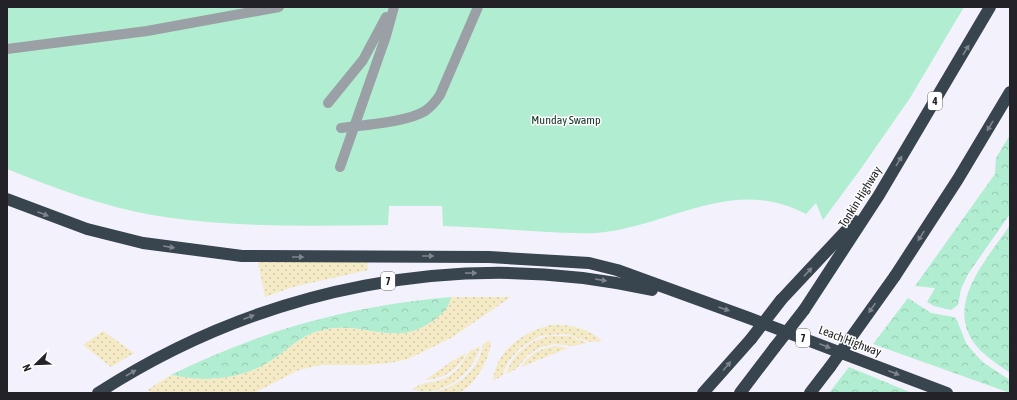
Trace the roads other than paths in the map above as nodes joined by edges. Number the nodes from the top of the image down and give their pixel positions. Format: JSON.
{"nodes":[{"id":1,"x":279,"y":7,"type":"edge"},
{"id":2,"x":392,"y":7,"type":"edge"},
{"id":3,"x":478,"y":7,"type":"edge"},
{"id":4,"x":990,"y":7,"type":"edge"},
{"id":5,"x":7,"y":49,"type":"edge"},
{"id":6,"x":1010,"y":92,"type":"edge"},
{"id":7,"x":328,"y":104,"type":"dead end"},
{"id":8,"x":355,"y":126,"type":"junction"},
{"id":9,"x":341,"y":128,"type":"dead end"},
{"id":10,"x":340,"y":167,"type":"dead end"},
{"id":11,"x":879,"y":195,"type":"junction"},
{"id":12,"x":7,"y":199,"type":"edge"},
{"id":13,"x":698,"y":300,"type":"junction"},
{"id":14,"x":742,"y":391,"type":"edge"},
{"id":15,"x":98,"y":393,"type":"edge"},
{"id":16,"x":704,"y":393,"type":"edge"},
{"id":17,"x":810,"y":393,"type":"edge"},
{"id":18,"x":947,"y":393,"type":"edge"}],
"edges":[{"from":1,"to":5,"type":"street"},
{"from":2,"to":7,"type":"street"},
{"from":2,"to":8,"type":"street"},
{"from":3,"to":8,"type":"street"},
{"from":11,"to":4,"type":"highway","name":"Tonkin Highway","number":"4","one_way":true},
{"from":6,"to":17,"type":"highway","one_way":true,"bridge":true},
{"from":8,"to":9,"type":"street"},
{"from":8,"to":10,"type":"street"},
{"from":11,"to":14,"type":"highway","name":"Tonkin Highway","number":"4","bridge":true},
{"from":16,"to":11,"type":"highway","one_way":true,"bridge":true},
{"from":12,"to":13,"type":"highway","one_way":true},
{"from":15,"to":13,"type":"highway","number":"7","one_way":true},
{"from":13,"to":18,"type":"highway","name":"Leach Highway","number":"7","one_way":true}]}
